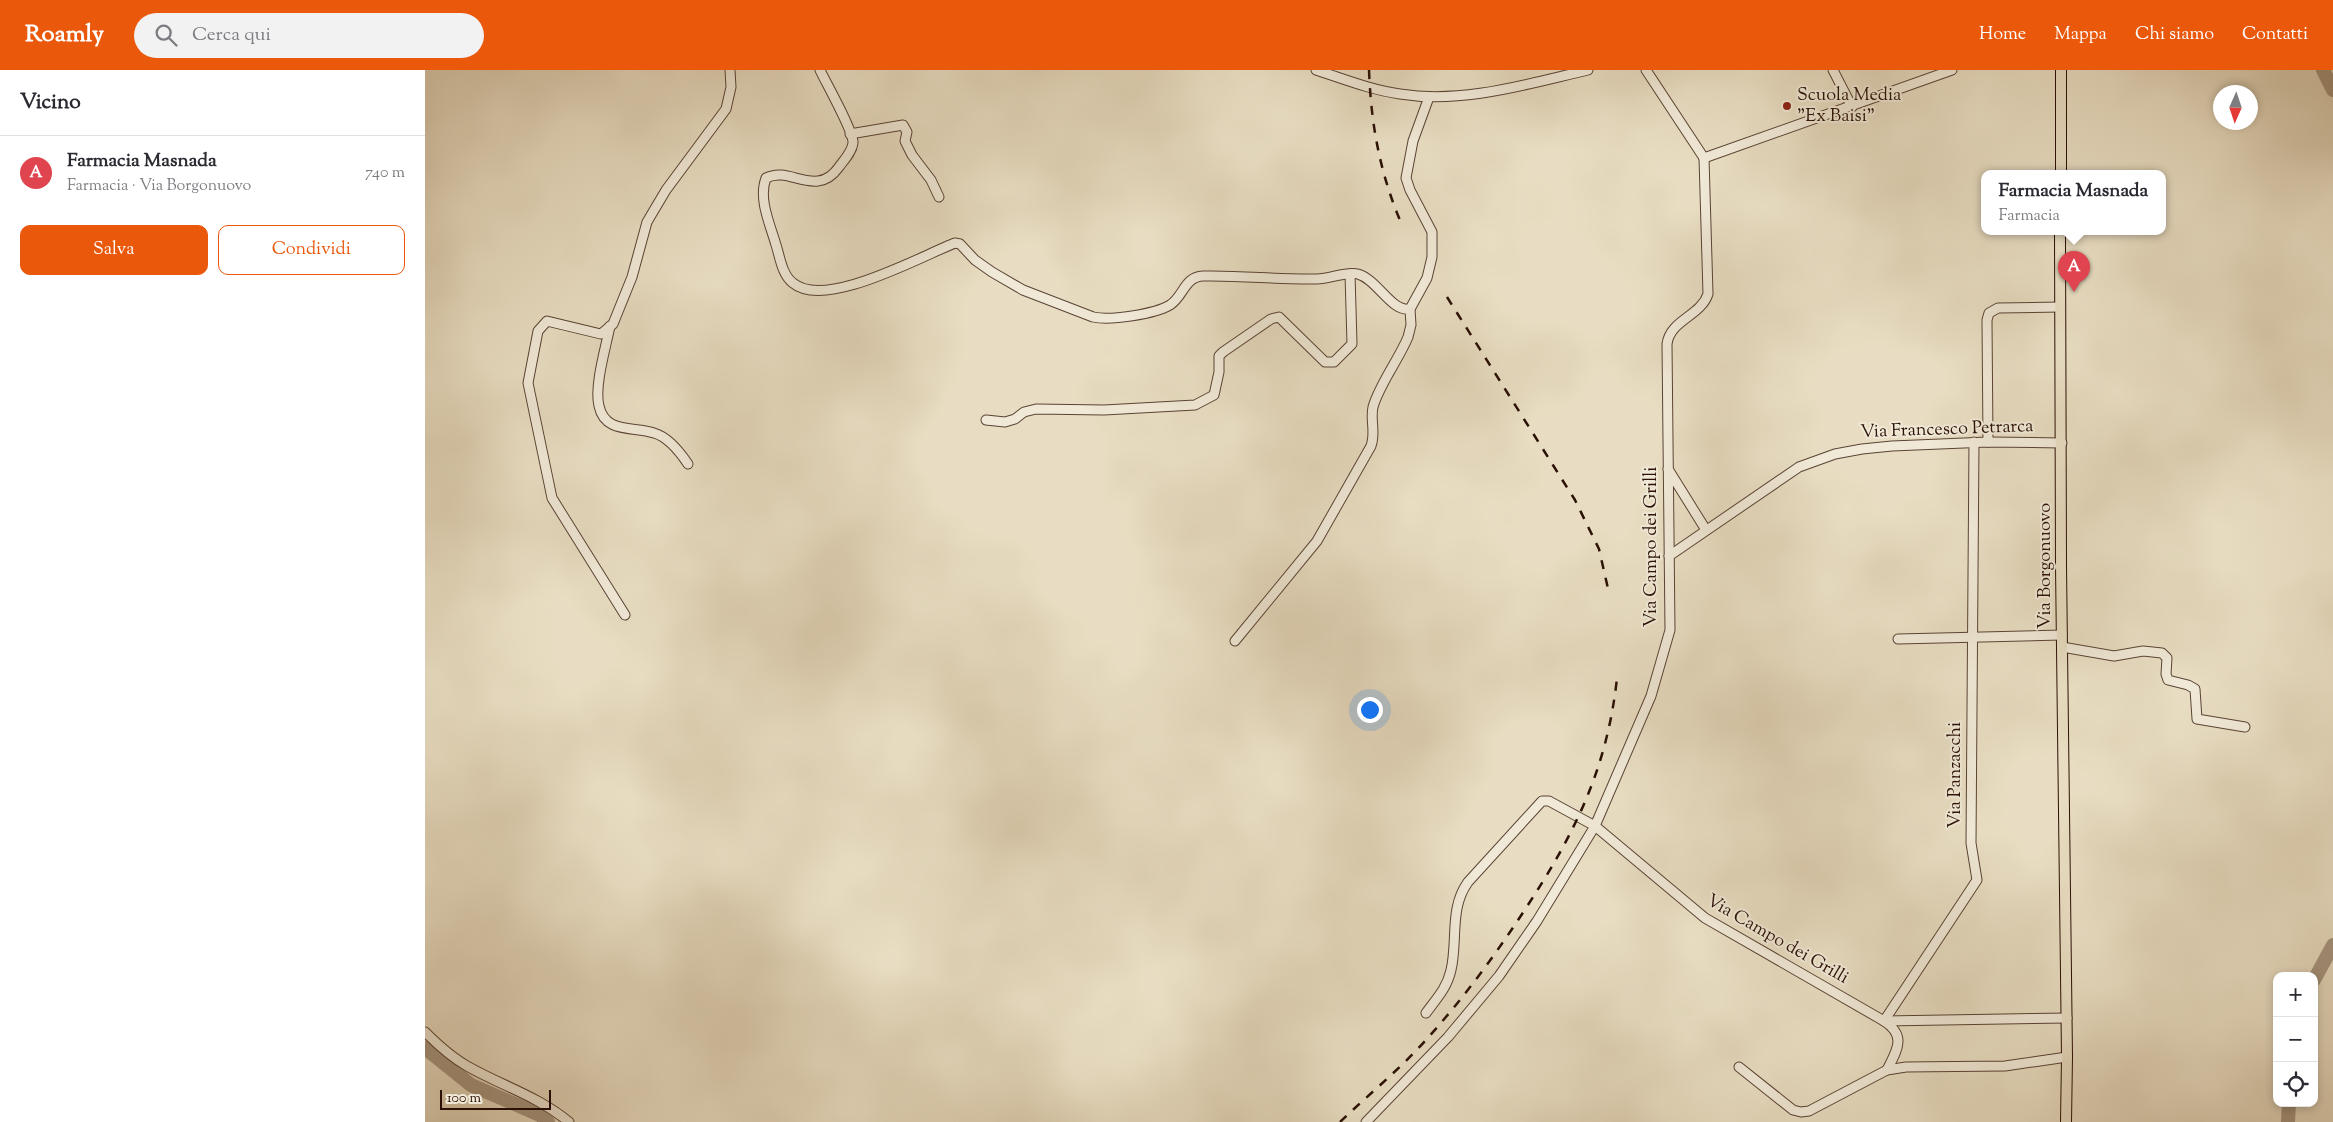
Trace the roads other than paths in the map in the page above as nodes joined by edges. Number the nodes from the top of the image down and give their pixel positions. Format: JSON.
{"nodes":[{"id":1,"x":731,"y":70,"type":"edge"},
{"id":2,"x":820,"y":70,"type":"edge"},
{"id":3,"x":1316,"y":70,"type":"edge"},
{"id":4,"x":1588,"y":70,"type":"edge"},
{"id":5,"x":1646,"y":70,"type":"edge"},
{"id":6,"x":1833,"y":70,"type":"edge"},
{"id":7,"x":1952,"y":70,"type":"edge"},
{"id":8,"x":2061,"y":70,"type":"edge"},
{"id":9,"x":1569,"y":72,"type":"edge"},
{"id":10,"x":1429,"y":97,"type":"junction"},
{"id":11,"x":1853,"y":106,"type":"junction"},
{"id":12,"x":851,"y":134,"type":"junction"},
{"id":13,"x":1704,"y":158,"type":"junction"},
{"id":14,"x":2061,"y":170,"type":"edge"},
{"id":15,"x":939,"y":197,"type":"dead end"},
{"id":16,"x":2061,"y":235,"type":"edge"},
{"id":17,"x":1350,"y":274,"type":"junction"},
{"id":18,"x":2060,"y":308,"type":"junction"},
{"id":19,"x":1410,"y":309,"type":"junction"},
{"id":20,"x":611,"y":326,"type":"junction"},
{"id":21,"x":985,"y":420,"type":"dead end"},
{"id":22,"x":1975,"y":442,"type":"junction"},
{"id":23,"x":1988,"y":442,"type":"junction"},
{"id":24,"x":2062,"y":443,"type":"junction"},
{"id":25,"x":688,"y":464,"type":"dead end"},
{"id":26,"x":1668,"y":468,"type":"junction"},
{"id":27,"x":1707,"y":530,"type":"junction"},
{"id":28,"x":1669,"y":556,"type":"junction"},
{"id":29,"x":625,"y":615,"type":"dead end"},
{"id":30,"x":2062,"y":635,"type":"junction"},
{"id":31,"x":1973,"y":637,"type":"junction"},
{"id":32,"x":1898,"y":639,"type":"dead end"},
{"id":33,"x":1235,"y":641,"type":"dead end"},
{"id":34,"x":2062,"y":647,"type":"junction"},
{"id":35,"x":2245,"y":727,"type":"dead end"},
{"id":36,"x":1595,"y":826,"type":"junction"},
{"id":37,"x":1426,"y":1013,"type":"dead end"},
{"id":38,"x":2067,"y":1018,"type":"junction"},
{"id":39,"x":1884,"y":1021,"type":"junction"},
{"id":40,"x":425,"y":1032,"type":"edge"},
{"id":41,"x":2067,"y":1057,"type":"junction"},
{"id":42,"x":1739,"y":1067,"type":"dead end"},
{"id":43,"x":1887,"y":1070,"type":"junction"},
{"id":44,"x":569,"y":1122,"type":"edge"},
{"id":45,"x":1366,"y":1122,"type":"edge"},
{"id":46,"x":2066,"y":1122,"type":"edge"}],
"edges":[{"from":1,"to":20,"type":"street"},
{"from":2,"to":12,"type":"street"},
{"from":3,"to":10,"type":"street"},
{"from":4,"to":9,"type":"street"},
{"from":5,"to":13,"type":"street"},
{"from":6,"to":11,"type":"street"},
{"from":7,"to":11,"type":"street"},
{"from":8,"to":14,"type":"main road"},
{"from":9,"to":10,"type":"street"},
{"from":10,"to":19,"type":"street"},
{"from":11,"to":13,"type":"street"},
{"from":12,"to":15,"type":"street"},
{"from":12,"to":17,"type":"street"},
{"from":13,"to":26,"type":"street","name":"Via Campo dei Grilli"},
{"from":16,"to":18,"type":"main road","name":"Via Borgonuovo"},
{"from":17,"to":19,"type":"street"},
{"from":17,"to":21,"type":"street"},
{"from":18,"to":23,"type":"street"},
{"from":18,"to":24,"type":"main road","name":"Via Borgonuovo"},
{"from":19,"to":33,"type":"street"},
{"from":20,"to":25,"type":"street"},
{"from":20,"to":29,"type":"street"},
{"from":22,"to":23,"type":"street","name":"Via Francesco Petrarca"},
{"from":22,"to":27,"type":"street","name":"Via Francesco Petrarca"},
{"from":22,"to":31,"type":"street","name":"Via Panzacchi"},
{"from":23,"to":24,"type":"street","name":"Via Francesco Petrarca"},
{"from":24,"to":30,"type":"main road","name":"Via Borgonuovo"},
{"from":26,"to":27,"type":"street"},
{"from":26,"to":28,"type":"street","name":"Via Campo dei Grilli"},
{"from":27,"to":28,"type":"street","name":"Via Francesco Petrarca"},
{"from":28,"to":36,"type":"street","name":"Via Campo dei Grilli"},
{"from":30,"to":31,"type":"street"},
{"from":30,"to":34,"type":"main road","name":"Via Borgonuovo"},
{"from":31,"to":32,"type":"street"},
{"from":31,"to":39,"type":"street","name":"Via Panzacchi"},
{"from":34,"to":35,"type":"street"},
{"from":34,"to":38,"type":"main road","name":"Via Borgonuovo"},
{"from":36,"to":37,"type":"street"},
{"from":36,"to":39,"type":"street","name":"Via Campo dei Grilli"},
{"from":36,"to":45,"type":"street"},
{"from":38,"to":39,"type":"street"},
{"from":38,"to":41,"type":"main road","name":"Via Borgonuovo"},
{"from":39,"to":43,"type":"street"},
{"from":40,"to":44,"type":"street"},
{"from":41,"to":43,"type":"street"},
{"from":41,"to":46,"type":"main road","name":"Via Borgonuovo"},
{"from":42,"to":43,"type":"street"}]}
